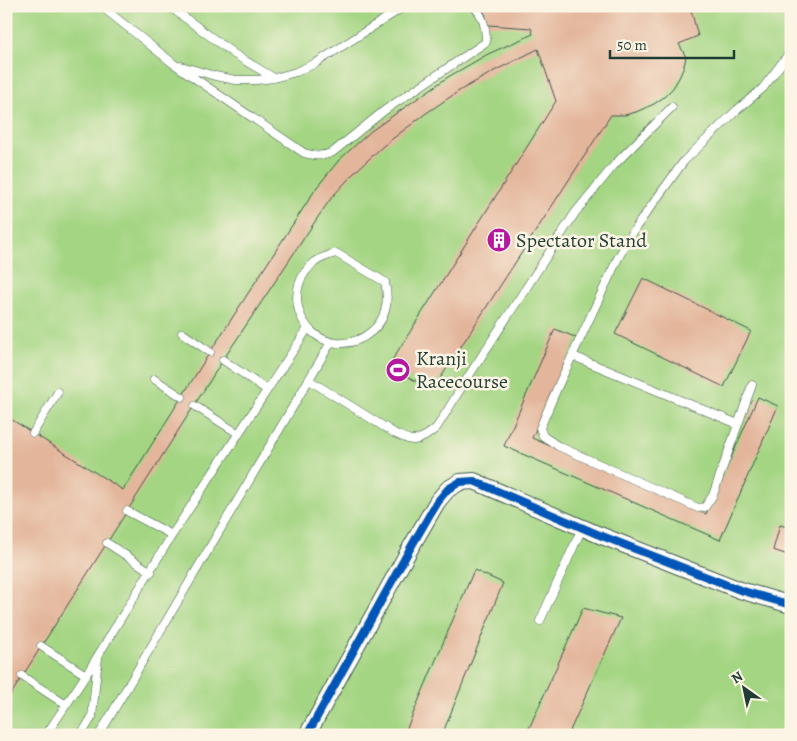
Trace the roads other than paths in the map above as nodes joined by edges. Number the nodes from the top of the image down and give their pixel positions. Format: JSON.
{"nodes":[{"id":1,"x":101,"y":6,"type":"edge"},
{"id":2,"x":169,"y":6,"type":"edge"},
{"id":3,"x":405,"y":6,"type":"edge"},
{"id":4,"x":473,"y":6,"type":"edge"},
{"id":5,"x":788,"y":6,"type":"edge"},
{"id":6,"x":791,"y":18,"type":"edge"},
{"id":7,"x":791,"y":51,"type":"edge"},
{"id":8,"x":174,"y":64,"type":"junction"},
{"id":9,"x":274,"y":78,"type":"junction"},
{"id":10,"x":672,"y":107,"type":"dead end"},
{"id":11,"x":308,"y":328,"type":"junction"},
{"id":12,"x":182,"y":333,"type":"dead end"},
{"id":13,"x":332,"y":342,"type":"junction"},
{"id":14,"x":210,"y":352,"type":"dead end"},
{"id":15,"x":572,"y":356,"type":"junction"},
{"id":16,"x":223,"y":360,"type":"dead end"},
{"id":17,"x":154,"y":379,"type":"dead end"},
{"id":18,"x":309,"y":380,"type":"junction"},
{"id":19,"x":752,"y":385,"type":"dead end"},
{"id":20,"x":268,"y":390,"type":"junction"},
{"id":21,"x":58,"y":392,"type":"dead end"},
{"id":22,"x":182,"y":397,"type":"dead end"},
{"id":23,"x":195,"y":406,"type":"dead end"},
{"id":24,"x":738,"y":424,"type":"junction"},
{"id":25,"x":33,"y":433,"type":"dead end"},
{"id":26,"x":239,"y":434,"type":"junction"},
{"id":27,"x":128,"y":511,"type":"dead end"},
{"id":28,"x":582,"y":528,"type":"junction"},
{"id":29,"x":172,"y":535,"type":"junction"},
{"id":30,"x":107,"y":543,"type":"dead end"},
{"id":31,"x":151,"y":572,"type":"junction"},
{"id":32,"x":791,"y":605,"type":"edge"},
{"id":33,"x":540,"y":621,"type":"dead end"},
{"id":34,"x":42,"y":646,"type":"dead end"},
{"id":35,"x":99,"y":654,"type":"junction"},
{"id":36,"x":86,"y":675,"type":"junction"},
{"id":37,"x":22,"y":676,"type":"dead end"},
{"id":38,"x":66,"y":705,"type":"junction"},
{"id":39,"x":46,"y":735,"type":"edge"},
{"id":40,"x":81,"y":735,"type":"edge"},
{"id":41,"x":99,"y":735,"type":"edge"},
{"id":42,"x":307,"y":735,"type":"edge"}],
"edges":[{"from":1,"to":8,"type":"lane"},
{"from":2,"to":9,"type":"lane"},
{"from":3,"to":9,"type":"lane"},
{"from":4,"to":8,"type":"lane"},
{"from":5,"to":6,"type":"lane"},
{"from":7,"to":15,"type":"lane"},
{"from":8,"to":9,"type":"lane"},
{"from":10,"to":18,"type":"lane"},
{"from":11,"to":13,"type":"lane"},
{"from":11,"to":13,"type":"lane"},
{"from":11,"to":20,"type":"lane"},
{"from":12,"to":14,"type":"lane"},
{"from":13,"to":18,"type":"lane"},
{"from":15,"to":24,"type":"lane"},
{"from":15,"to":24,"type":"lane"},
{"from":16,"to":20,"type":"lane"},
{"from":17,"to":22,"type":"lane"},
{"from":18,"to":41,"type":"lane"},
{"from":19,"to":24,"type":"lane"},
{"from":20,"to":26,"type":"lane"},
{"from":21,"to":25,"type":"lane"},
{"from":23,"to":26,"type":"lane"},
{"from":26,"to":29,"type":"lane"},
{"from":27,"to":29,"type":"lane"},
{"from":28,"to":32,"type":"street"},
{"from":28,"to":33,"type":"lane"},
{"from":28,"to":42,"type":"street"},
{"from":29,"to":31,"type":"lane"},
{"from":30,"to":31,"type":"lane"},
{"from":31,"to":35,"type":"lane"},
{"from":34,"to":36,"type":"lane"},
{"from":35,"to":36,"type":"lane"},
{"from":35,"to":40,"type":"lane"},
{"from":36,"to":38,"type":"lane"},
{"from":37,"to":38,"type":"lane"},
{"from":38,"to":39,"type":"lane"}]}
